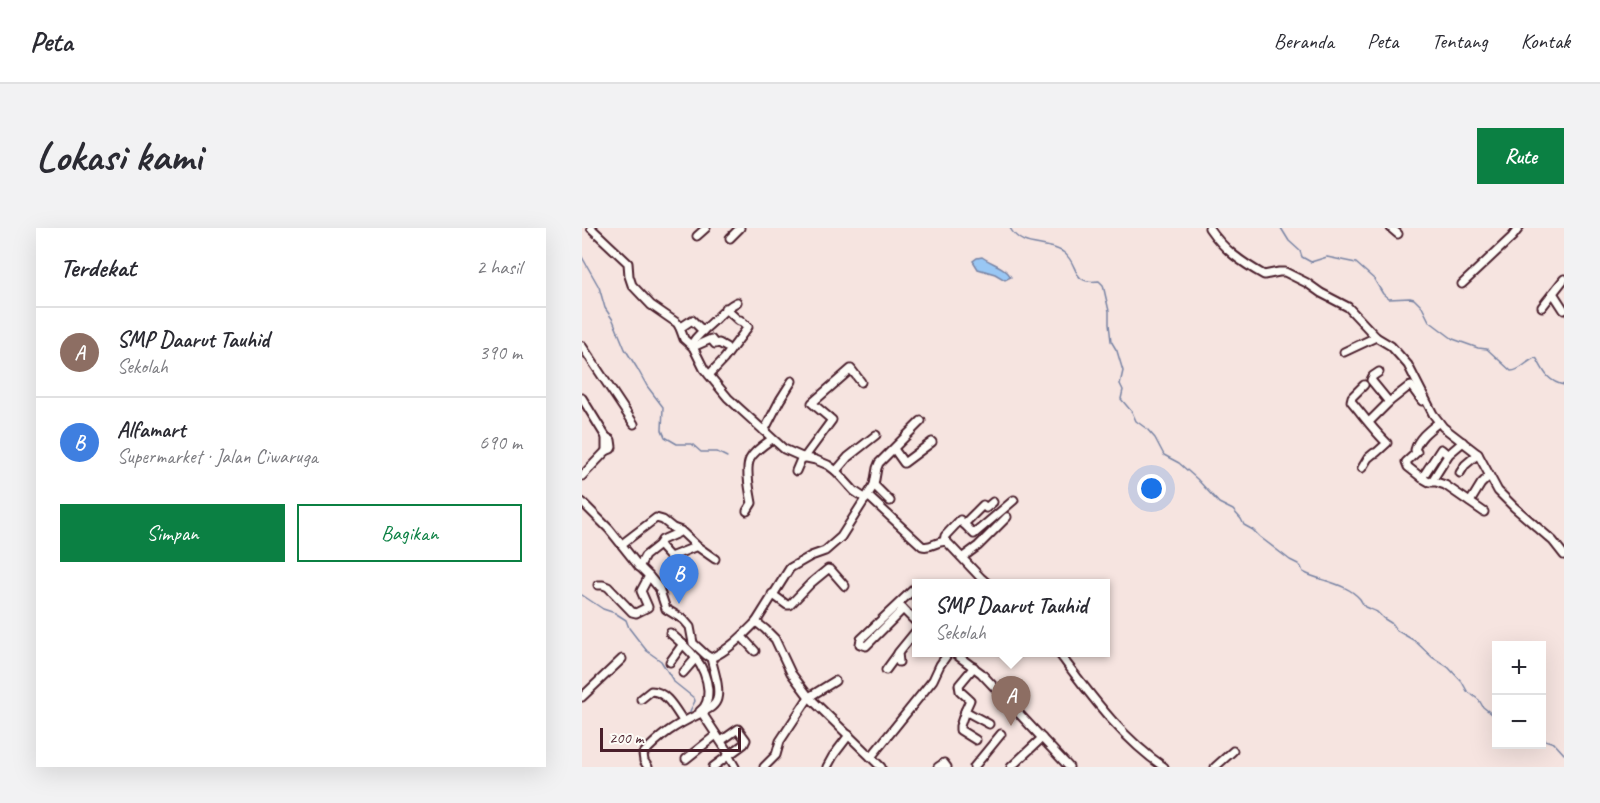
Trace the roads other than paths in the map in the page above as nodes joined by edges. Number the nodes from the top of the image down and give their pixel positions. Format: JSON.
{"nodes":[{"id":1,"x":591,"y":228,"type":"edge"},
{"id":2,"x":706,"y":228,"type":"edge"},
{"id":3,"x":740,"y":228,"type":"edge"},
{"id":4,"x":1209,"y":228,"type":"edge"},
{"id":5,"x":1391,"y":228,"type":"edge"},
{"id":6,"x":1519,"y":228,"type":"edge"},
{"id":7,"x":1398,"y":234,"type":"dead end"},
{"id":8,"x":698,"y":236,"type":"dead end"},
{"id":9,"x":730,"y":238,"type":"dead end"},
{"id":10,"x":1564,"y":279,"type":"edge"},
{"id":11,"x":1462,"y":284,"type":"dead end"},
{"id":12,"x":1552,"y":293,"type":"junction"},
{"id":13,"x":737,"y":302,"type":"dead end"},
{"id":14,"x":1542,"y":307,"type":"dead end"},
{"id":15,"x":725,"y":308,"type":"junction"},
{"id":16,"x":1564,"y":310,"type":"edge"},
{"id":17,"x":680,"y":328,"type":"junction"},
{"id":18,"x":703,"y":331,"type":"junction"},
{"id":19,"x":1376,"y":337,"type":"junction"},
{"id":20,"x":582,"y":345,"type":"edge"},
{"id":21,"x":692,"y":346,"type":"junction"},
{"id":22,"x":726,"y":347,"type":"dead end"},
{"id":23,"x":1344,"y":352,"type":"dead end"},
{"id":24,"x":1379,"y":372,"type":"dead end"},
{"id":25,"x":709,"y":375,"type":"junction"},
{"id":26,"x":792,"y":381,"type":"dead end"},
{"id":27,"x":861,"y":382,"type":"dead end"},
{"id":28,"x":1364,"y":386,"type":"dead end"},
{"id":29,"x":582,"y":398,"type":"edge"},
{"id":30,"x":1389,"y":402,"type":"junction"},
{"id":31,"x":1433,"y":414,"type":"junction"},
{"id":32,"x":921,"y":421,"type":"dead end"},
{"id":33,"x":1369,"y":422,"type":"junction"},
{"id":34,"x":1439,"y":422,"type":"junction"},
{"id":35,"x":634,"y":424,"type":"dead end"},
{"id":36,"x":764,"y":431,"type":"junction"},
{"id":37,"x":876,"y":435,"type":"dead end"},
{"id":38,"x":772,"y":439,"type":"junction"},
{"id":39,"x":932,"y":442,"type":"dead end"},
{"id":40,"x":1463,"y":442,"type":"junction"},
{"id":41,"x":894,"y":449,"type":"junction"},
{"id":42,"x":1478,"y":454,"type":"junction"},
{"id":43,"x":1448,"y":455,"type":"junction"},
{"id":44,"x":803,"y":458,"type":"junction"},
{"id":45,"x":1362,"y":468,"type":"dead end"},
{"id":46,"x":796,"y":471,"type":"dead end"},
{"id":47,"x":836,"y":471,"type":"junction"},
{"id":48,"x":1460,"y":473,"type":"dead end"},
{"id":49,"x":1489,"y":476,"type":"junction"},
{"id":50,"x":582,"y":477,"type":"edge"},
{"id":51,"x":1422,"y":478,"type":"junction"},
{"id":52,"x":1432,"y":481,"type":"junction"},
{"id":53,"x":874,"y":485,"type":"junction"},
{"id":54,"x":867,"y":497,"type":"junction"},
{"id":55,"x":1014,"y":500,"type":"dead end"},
{"id":56,"x":890,"y":501,"type":"dead end"},
{"id":57,"x":582,"y":502,"type":"edge"},
{"id":58,"x":993,"y":502,"type":"dead end"},
{"id":59,"x":1470,"y":502,"type":"junction"},
{"id":60,"x":747,"y":511,"type":"dead end"},
{"id":61,"x":1484,"y":512,"type":"dead end"},
{"id":62,"x":1007,"y":517,"type":"dead end"},
{"id":63,"x":964,"y":524,"type":"junction"},
{"id":64,"x":678,"y":533,"type":"dead end"},
{"id":65,"x":944,"y":541,"type":"junction"},
{"id":66,"x":622,"y":544,"type":"junction"},
{"id":67,"x":659,"y":545,"type":"junction"},
{"id":68,"x":695,"y":547,"type":"dead end"},
{"id":69,"x":1564,"y":555,"type":"edge"},
{"id":70,"x":963,"y":557,"type":"junction"},
{"id":71,"x":715,"y":559,"type":"dead end"},
{"id":72,"x":639,"y":567,"type":"junction"},
{"id":73,"x":650,"y":576,"type":"junction"},
{"id":74,"x":982,"y":579,"type":"edge"},
{"id":75,"x":598,"y":585,"type":"dead end"},
{"id":76,"x":845,"y":586,"type":"dead end"},
{"id":77,"x":912,"y":592,"type":"edge"},
{"id":78,"x":772,"y":594,"type":"junction"},
{"id":79,"x":901,"y":606,"type":"junction"},
{"id":80,"x":912,"y":618,"type":"edge"},
{"id":81,"x":756,"y":622,"type":"junction"},
{"id":82,"x":670,"y":633,"type":"dead end"},
{"id":83,"x":742,"y":637,"type":"junction"},
{"id":84,"x":912,"y":637,"type":"edge"},
{"id":85,"x":683,"y":644,"type":"junction"},
{"id":86,"x":755,"y":651,"type":"dead end"},
{"id":87,"x":939,"y":657,"type":"edge"},
{"id":88,"x":947,"y":657,"type":"edge"},
{"id":89,"x":957,"y":657,"type":"edge"},
{"id":90,"x":1062,"y":657,"type":"edge"},
{"id":91,"x":696,"y":658,"type":"junction"},
{"id":92,"x":711,"y":658,"type":"junction"},
{"id":93,"x":622,"y":659,"type":"dead end"},
{"id":94,"x":670,"y":662,"type":"dead end"},
{"id":95,"x":940,"y":665,"type":"junction"},
{"id":96,"x":974,"y":667,"type":"junction"},
{"id":97,"x":886,"y":670,"type":"dead end"},
{"id":98,"x":683,"y":673,"type":"dead end"},
{"id":99,"x":835,"y":681,"type":"dead end"},
{"id":100,"x":582,"y":697,"type":"edge"},
{"id":101,"x":809,"y":697,"type":"junction"},
{"id":102,"x":641,"y":699,"type":"dead end"},
{"id":103,"x":966,"y":711,"type":"junction"},
{"id":104,"x":699,"y":714,"type":"junction"},
{"id":105,"x":683,"y":721,"type":"junction"},
{"id":106,"x":989,"y":724,"type":"dead end"},
{"id":107,"x":1001,"y":734,"type":"dead end"},
{"id":108,"x":849,"y":735,"type":"junction"},
{"id":109,"x":718,"y":738,"type":"junction"},
{"id":110,"x":1042,"y":738,"type":"junction"},
{"id":111,"x":976,"y":740,"type":"dead end"},
{"id":112,"x":1233,"y":751,"type":"dead end"},
{"id":113,"x":728,"y":755,"type":"junction"},
{"id":114,"x":872,"y":757,"type":"junction"},
{"id":115,"x":686,"y":759,"type":"dead end"},
{"id":116,"x":648,"y":767,"type":"edge"},
{"id":117,"x":713,"y":767,"type":"edge"},
{"id":118,"x":735,"y":767,"type":"edge"},
{"id":119,"x":764,"y":767,"type":"edge"},
{"id":120,"x":827,"y":767,"type":"edge"},
{"id":121,"x":881,"y":767,"type":"edge"},
{"id":122,"x":938,"y":767,"type":"edge"},
{"id":123,"x":947,"y":767,"type":"edge"},
{"id":124,"x":974,"y":767,"type":"edge"},
{"id":125,"x":1011,"y":767,"type":"edge"},
{"id":126,"x":1069,"y":767,"type":"edge"},
{"id":127,"x":1164,"y":767,"type":"edge"},
{"id":128,"x":1215,"y":767,"type":"edge"}],
"edges":[{"from":1,"to":17,"type":"street"},
{"from":2,"to":8,"type":"street"},
{"from":3,"to":9,"type":"street"},
{"from":4,"to":19,"type":"street"},
{"from":5,"to":7,"type":"street"},
{"from":6,"to":11,"type":"street"},
{"from":10,"to":12,"type":"street"},
{"from":12,"to":14,"type":"street"},
{"from":12,"to":16,"type":"street"},
{"from":13,"to":15,"type":"street"},
{"from":15,"to":18,"type":"street"},
{"from":15,"to":25,"type":"street"},
{"from":17,"to":18,"type":"street"},
{"from":17,"to":21,"type":"street"},
{"from":18,"to":21,"type":"street"},
{"from":19,"to":23,"type":"street"},
{"from":19,"to":31,"type":"street"},
{"from":20,"to":35,"type":"street"},
{"from":21,"to":22,"type":"street"},
{"from":21,"to":25,"type":"street"},
{"from":24,"to":30,"type":"street"},
{"from":25,"to":36,"type":"street"},
{"from":26,"to":36,"type":"street"},
{"from":27,"to":44,"type":"street"},
{"from":28,"to":33,"type":"street"},
{"from":29,"to":50,"type":"street"},
{"from":30,"to":31,"type":"street"},
{"from":30,"to":33,"type":"street"},
{"from":31,"to":34,"type":"street"},
{"from":32,"to":41,"type":"street"},
{"from":33,"to":45,"type":"street"},
{"from":34,"to":40,"type":"street"},
{"from":34,"to":51,"type":"street"},
{"from":36,"to":38,"type":"street"},
{"from":37,"to":47,"type":"street"},
{"from":38,"to":44,"type":"street"},
{"from":38,"to":60,"type":"street"},
{"from":39,"to":41,"type":"street"},
{"from":40,"to":42,"type":"street"},
{"from":40,"to":43,"type":"street"},
{"from":41,"to":53,"type":"street"},
{"from":42,"to":48,"type":"street"},
{"from":42,"to":49,"type":"street"},
{"from":43,"to":51,"type":"street"},
{"from":43,"to":52,"type":"street"},
{"from":44,"to":46,"type":"street"},
{"from":44,"to":47,"type":"street"},
{"from":47,"to":54,"type":"street"},
{"from":49,"to":59,"type":"street"},
{"from":49,"to":69,"type":"street"},
{"from":51,"to":52,"type":"street"},
{"from":52,"to":59,"type":"street"},
{"from":53,"to":54,"type":"street"},
{"from":53,"to":56,"type":"street"},
{"from":54,"to":65,"type":"street"},
{"from":54,"to":78,"type":"street"},
{"from":55,"to":63,"type":"street"},
{"from":57,"to":66,"type":"street"},
{"from":58,"to":63,"type":"street"},
{"from":59,"to":61,"type":"street"},
{"from":62,"to":70,"type":"street"},
{"from":63,"to":65,"type":"street"},
{"from":64,"to":67,"type":"street"},
{"from":65,"to":70,"type":"street"},
{"from":66,"to":71,"type":"street"},
{"from":66,"to":72,"type":"street"},
{"from":67,"to":68,"type":"street"},
{"from":67,"to":72,"type":"street"},
{"from":70,"to":74,"type":"street"},
{"from":72,"to":73,"type":"street"},
{"from":73,"to":75,"type":"street"},
{"from":73,"to":92,"type":"street"},
{"from":76,"to":78,"type":"street"},
{"from":77,"to":79,"type":"street"},
{"from":78,"to":81,"type":"street"},
{"from":79,"to":79,"type":"street"},
{"from":79,"to":80,"type":"street"},
{"from":81,"to":83,"type":"street"},
{"from":81,"to":101,"type":"street"},
{"from":82,"to":85,"type":"street"},
{"from":83,"to":86,"type":"street"},
{"from":83,"to":92,"type":"street"},
{"from":84,"to":97,"type":"street"},
{"from":85,"to":91,"type":"street"},
{"from":85,"to":94,"type":"street"},
{"from":87,"to":95,"type":"street"},
{"from":88,"to":95,"type":"street"},
{"from":89,"to":96,"type":"street"},
{"from":90,"to":127,"type":"street"},
{"from":91,"to":98,"type":"street"},
{"from":91,"to":104,"type":"street"},
{"from":92,"to":104,"type":"street"},
{"from":93,"to":100,"type":"street"},
{"from":95,"to":114,"type":"street"},
{"from":96,"to":103,"type":"street"},
{"from":96,"to":110,"type":"street"},
{"from":99,"to":101,"type":"street"},
{"from":101,"to":108,"type":"street"},
{"from":101,"to":119,"type":"street"},
{"from":102,"to":105,"type":"street"},
{"from":103,"to":106,"type":"street"},
{"from":103,"to":111,"type":"street"},
{"from":104,"to":105,"type":"street"},
{"from":104,"to":109,"type":"street"},
{"from":105,"to":116,"type":"street"},
{"from":107,"to":124,"type":"street"},
{"from":108,"to":114,"type":"street"},
{"from":108,"to":120,"type":"street"},
{"from":109,"to":113,"type":"street"},
{"from":109,"to":113,"type":"street"},
{"from":109,"to":115,"type":"street"},
{"from":110,"to":125,"type":"street"},
{"from":110,"to":126,"type":"street"},
{"from":112,"to":128,"type":"street"},
{"from":113,"to":117,"type":"street"},
{"from":113,"to":118,"type":"street"},
{"from":114,"to":121,"type":"street"},
{"from":122,"to":123,"type":"street"}]}
